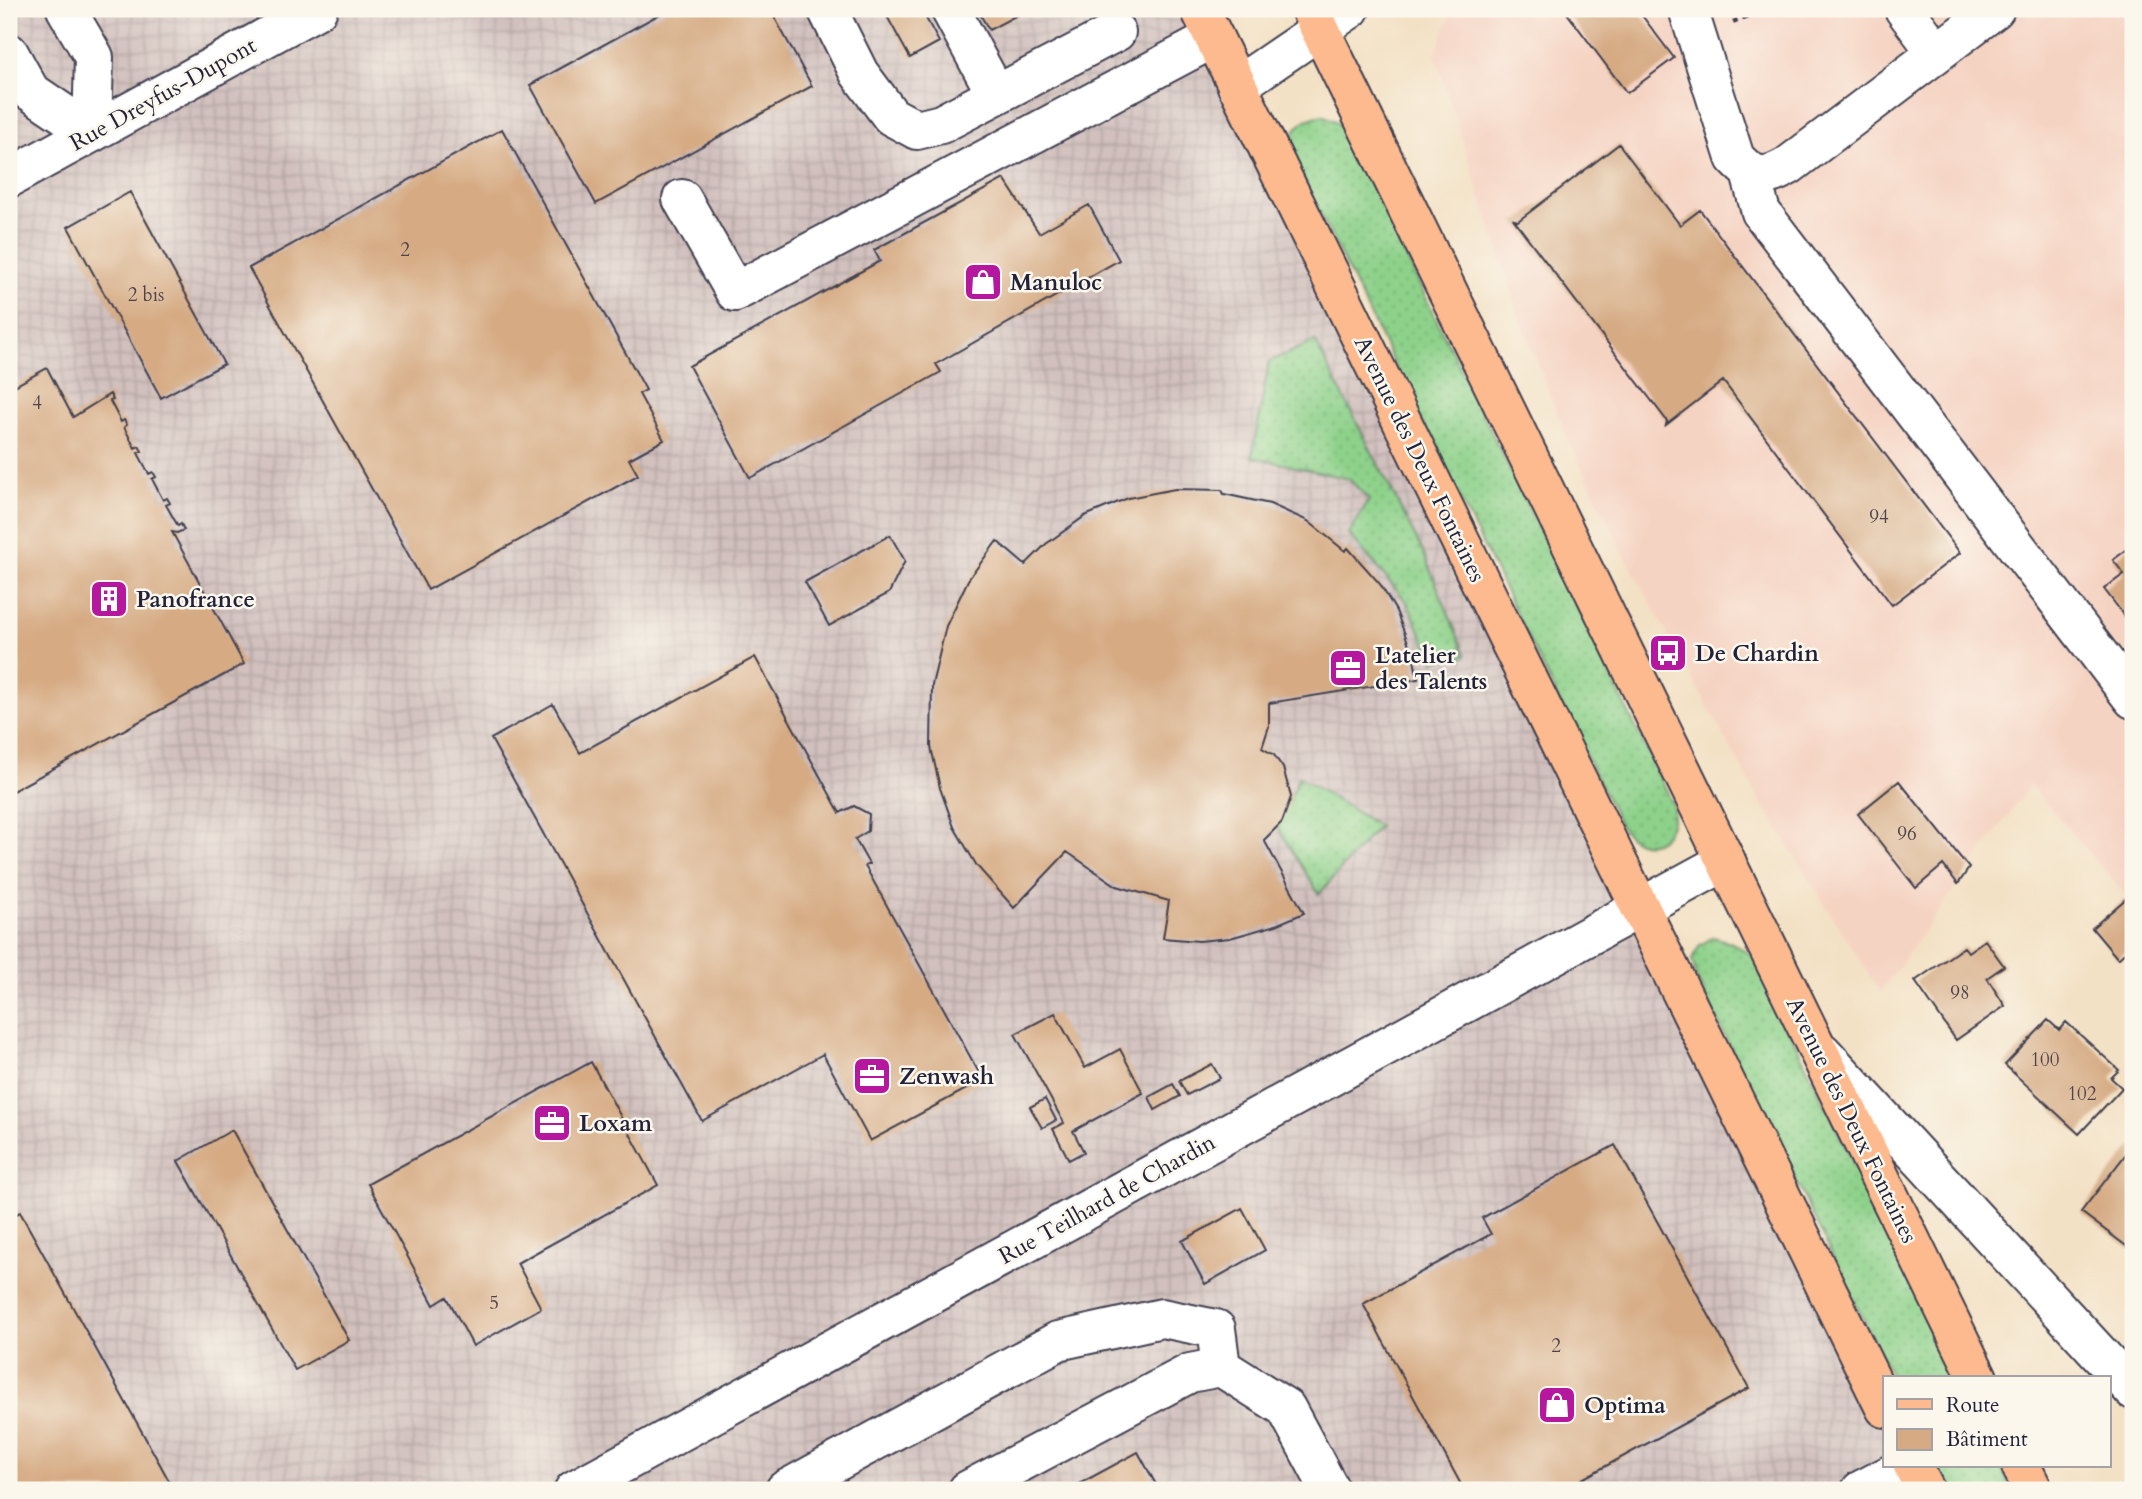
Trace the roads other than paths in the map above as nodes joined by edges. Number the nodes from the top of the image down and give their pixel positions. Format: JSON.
{"nodes":[{"id":1,"x":66,"y":9,"type":"edge"},
{"id":2,"x":318,"y":9,"type":"edge"},
{"id":3,"x":827,"y":9,"type":"edge"},
{"id":4,"x":950,"y":9,"type":"edge"},
{"id":5,"x":1688,"y":9,"type":"edge"},
{"id":6,"x":1904,"y":9,"type":"edge"},
{"id":7,"x":1996,"y":9,"type":"edge"},
{"id":8,"x":1327,"y":16,"type":"edge"},
{"id":9,"x":1112,"y":20,"type":"edge"},
{"id":10,"x":1207,"y":23,"type":"edge"},
{"id":11,"x":9,"y":53,"type":"edge"},
{"id":12,"x":1937,"y":53,"type":"junction"},
{"id":13,"x":1135,"y":80,"type":"junction"},
{"id":14,"x":1237,"y":86,"type":"junction"},
{"id":15,"x":996,"y":94,"type":"junction"},
{"id":16,"x":92,"y":133,"type":"junction"},
{"id":17,"x":1749,"y":173,"type":"junction"},
{"id":18,"x":9,"y":178,"type":"edge"},
{"id":19,"x":682,"y":199,"type":"dead end"},
{"id":20,"x":2133,"y":699,"type":"edge"},
{"id":21,"x":1726,"y":861,"type":"junction"},
{"id":22,"x":1639,"y":908,"type":"junction"},
{"id":23,"x":1816,"y":1045,"type":"junction"},
{"id":24,"x":1221,"y":1367,"type":"junction"},
{"id":25,"x":1977,"y":1376,"type":"edge"},
{"id":26,"x":2133,"y":1390,"type":"edge"},
{"id":27,"x":1883,"y":1404,"type":"edge"},
{"id":28,"x":1903,"y":1468,"type":"edge"},
{"id":29,"x":1914,"y":1468,"type":"edge"},
{"id":30,"x":2022,"y":1468,"type":"edge"},
{"id":31,"x":574,"y":1490,"type":"edge"},
{"id":32,"x":785,"y":1490,"type":"edge"},
{"id":33,"x":968,"y":1490,"type":"edge"},
{"id":34,"x":1330,"y":1490,"type":"edge"},
{"id":35,"x":1861,"y":1490,"type":"edge"},
{"id":36,"x":1925,"y":1490,"type":"edge"},
{"id":37,"x":2033,"y":1490,"type":"edge"}],
"edges":[{"from":1,"to":16,"type":"street"},
{"from":2,"to":16,"type":"street","name":"Rue Dreyfus-Dupont"},
{"from":3,"to":15,"type":"street"},
{"from":4,"to":15,"type":"street"},
{"from":5,"to":17,"type":"street"},
{"from":6,"to":12,"type":"street"},
{"from":7,"to":12,"type":"street"},
{"from":8,"to":14,"type":"street"},
{"from":8,"to":21,"type":"main road","name":"Avenue des Deux Fontaines"},
{"from":9,"to":13,"type":"street"},
{"from":9,"to":15,"type":"street"},
{"from":10,"to":13,"type":"street"},
{"from":10,"to":14,"type":"main road","name":"Avenue des Deux Fontaines"},
{"from":11,"to":16,"type":"street"},
{"from":12,"to":17,"type":"street"},
{"from":13,"to":19,"type":"street"},
{"from":14,"to":22,"type":"main road","name":"Avenue des Deux Fontaines"},
{"from":16,"to":18,"type":"street","name":"Rue Dreyfus-Dupont"},
{"from":17,"to":20,"type":"street"},
{"from":21,"to":22,"type":"street"},
{"from":21,"to":23,"type":"main road","name":"Avenue des Deux Fontaines"},
{"from":22,"to":27,"type":"main road","name":"Avenue des Deux Fontaines"},
{"from":22,"to":31,"type":"street","name":"Rue Teilhard de Chardin"},
{"from":23,"to":25,"type":"main road","name":"Avenue des Deux Fontaines"},
{"from":23,"to":26,"type":"street"},
{"from":24,"to":32,"type":"street"},
{"from":24,"to":33,"type":"street"},
{"from":24,"to":34,"type":"street"},
{"from":28,"to":35,"type":"street"},
{"from":29,"to":36,"type":"main road"},
{"from":30,"to":37,"type":"main road"}]}
